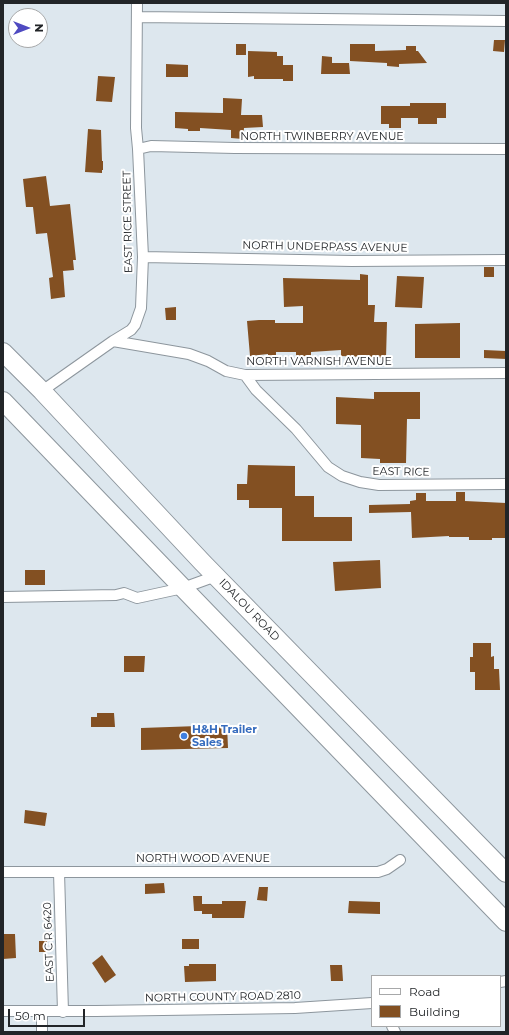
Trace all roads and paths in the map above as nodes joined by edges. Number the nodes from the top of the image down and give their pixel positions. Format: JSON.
{"nodes":[{"id":1,"x":137,"y":3,"type":"edge"},
{"id":2,"x":137,"y":17,"type":"junction"},
{"id":3,"x":506,"y":21,"type":"edge"},
{"id":4,"x":138,"y":149,"type":"junction"},
{"id":5,"x":506,"y":149,"type":"edge"},
{"id":6,"x":143,"y":257,"type":"junction"},
{"id":7,"x":506,"y":260,"type":"edge"},
{"id":8,"x":113,"y":341,"type":"junction"},
{"id":9,"x":3,"y":352,"type":"edge"},
{"id":10,"x":506,"y":373,"type":"edge"},
{"id":11,"x":245,"y":375,"type":"junction"},
{"id":12,"x":42,"y":391,"type":"junction"},
{"id":13,"x":3,"y":400,"type":"edge"},
{"id":14,"x":506,"y":484,"type":"edge"},
{"id":15,"x":216,"y":576,"type":"junction"},
{"id":16,"x":183,"y":588,"type":"junction"},
{"id":17,"x":3,"y":597,"type":"edge"},
{"id":18,"x":400,"y":860,"type":"dead end"},
{"id":19,"x":502,"y":869,"type":"edge"},
{"id":20,"x":3,"y":872,"type":"edge"},
{"id":21,"x":59,"y":872,"type":"junction"},
{"id":22,"x":506,"y":922,"type":"edge"},
{"id":23,"x":371,"y":1003,"type":"edge"},
{"id":24,"x":3,"y":1011,"type":"edge"},
{"id":25,"x":42,"y":1011,"type":"junction"},
{"id":26,"x":63,"y":1012,"type":"junction"},
{"id":27,"x":42,"y":1032,"type":"edge"}],
"edges":[{"from":1,"to":2,"type":"street","name":"EAST RICE STREET"},
{"from":2,"to":3,"type":"street"},
{"from":2,"to":4,"type":"street","name":"EAST RICE STREET"},
{"from":4,"to":5,"type":"street","name":"NORTH TWINBERRY AVENUE"},
{"from":4,"to":6,"type":"street","name":"EAST RICE STREET"},
{"from":6,"to":7,"type":"street","name":"NORTH UNDERPASS AVENUE"},
{"from":6,"to":8,"type":"street","name":"EAST RICE STREET"},
{"from":8,"to":11,"type":"street","name":"NORTH VARNISH AVENUE"},
{"from":8,"to":12,"type":"street","name":"EAST RICE STREET"},
{"from":9,"to":12,"type":"highway","name":"IDALOU ROAD"},
{"from":10,"to":11,"type":"street","name":"NORTH VARNISH AVENUE"},
{"from":11,"to":14,"type":"street","name":"EAST RICE"},
{"from":12,"to":15,"type":"highway","name":"IDALOU ROAD"},
{"from":13,"to":16,"type":"highway"},
{"from":15,"to":16,"type":"street"},
{"from":15,"to":19,"type":"highway","name":"IDALOU ROAD"},
{"from":16,"to":17,"type":"street"},
{"from":16,"to":22,"type":"highway"},
{"from":18,"to":21,"type":"street","name":"NORTH WOOD AVENUE"},
{"from":20,"to":21,"type":"street","name":"NORTH WOOD AVENUE"},
{"from":21,"to":26,"type":"street","name":"EAST C R 6420"},
{"from":23,"to":26,"type":"street","name":"NORTH COUNTY ROAD 2810"},
{"from":24,"to":25,"type":"street","name":"NORTH COUNTY ROAD 2810"},
{"from":25,"to":26,"type":"street","name":"NORTH COUNTY ROAD 2810"},
{"from":25,"to":27,"type":"street"}]}
